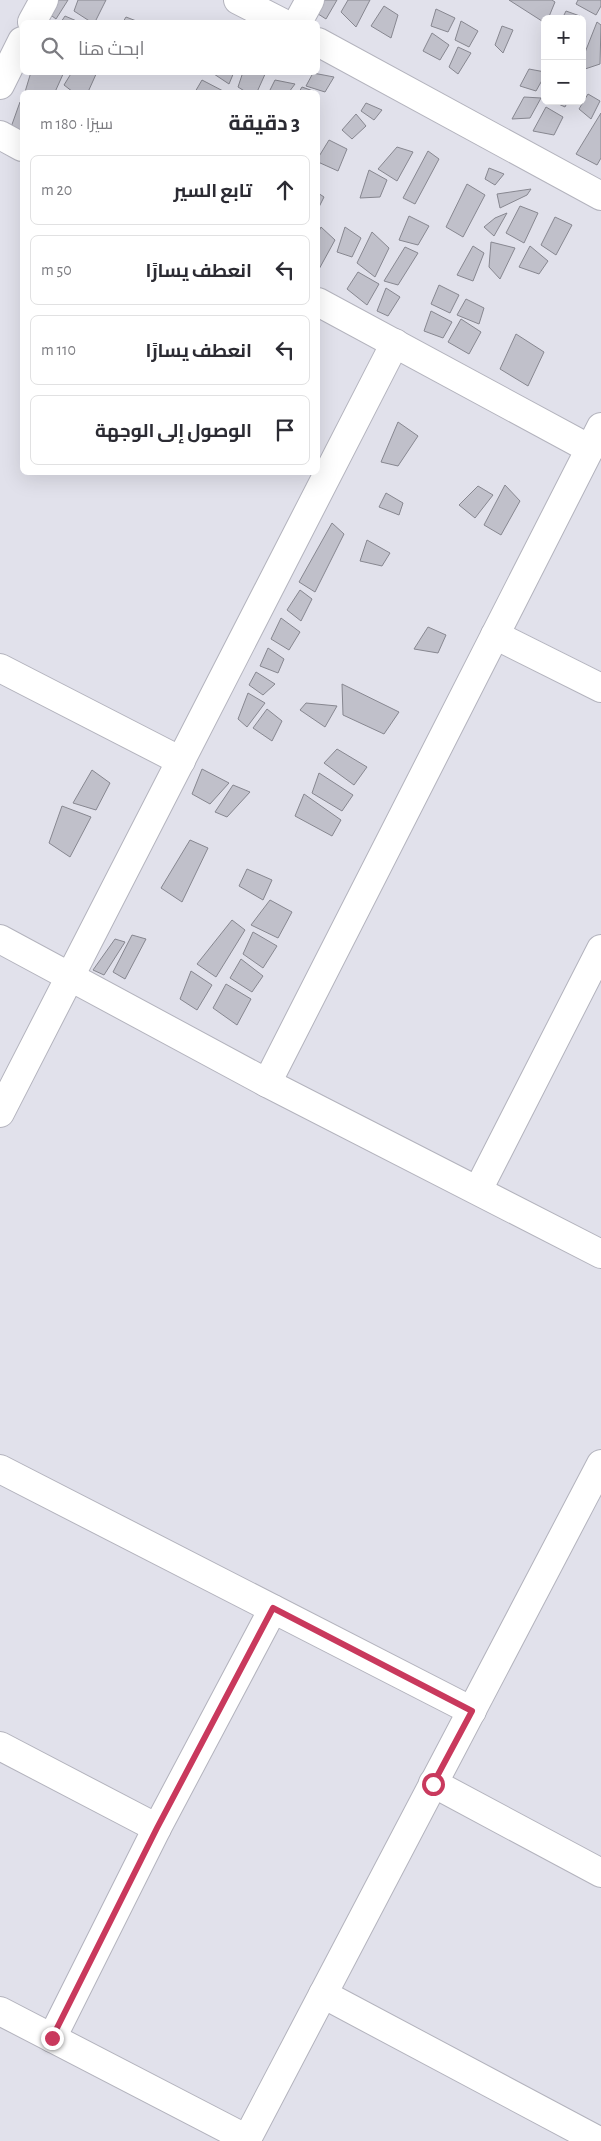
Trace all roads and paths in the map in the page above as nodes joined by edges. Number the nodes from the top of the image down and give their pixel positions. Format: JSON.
{"nodes":[{"id":1,"x":44,"y":0,"type":"edge"},
{"id":2,"x":238,"y":0,"type":"edge"},
{"id":3,"x":310,"y":0,"type":"edge"},
{"id":4,"x":33,"y":20,"type":"edge"},
{"id":5,"x":277,"y":20,"type":"edge"},
{"id":6,"x":299,"y":20,"type":"edge"},
{"id":7,"x":320,"y":43,"type":"edge"},
{"id":8,"x":20,"y":45,"type":"edge"},
{"id":9,"x":0,"y":85,"type":"edge"},
{"id":10,"x":0,"y":135,"type":"edge"},
{"id":11,"x":20,"y":146,"type":"edge"},
{"id":12,"x":601,"y":196,"type":"edge"},
{"id":13,"x":320,"y":303,"type":"edge"},
{"id":14,"x":395,"y":343,"type":"junction"},
{"id":15,"x":595,"y":438,"type":"edge"},
{"id":16,"x":496,"y":635,"type":"junction"},
{"id":17,"x":0,"y":668,"type":"edge"},
{"id":18,"x":601,"y":688,"type":"edge"},
{"id":19,"x":181,"y":761,"type":"junction"},
{"id":20,"x":0,"y":939,"type":"edge"},
{"id":21,"x":601,"y":949,"type":"edge"},
{"id":22,"x":70,"y":976,"type":"junction"},
{"id":23,"x":266,"y":1083,"type":"junction"},
{"id":24,"x":0,"y":1113,"type":"edge"},
{"id":25,"x":478,"y":1190,"type":"junction"},
{"id":26,"x":601,"y":1254,"type":"edge"},
{"id":27,"x":601,"y":1464,"type":"edge"},
{"id":28,"x":0,"y":1469,"type":"edge"},
{"id":29,"x":273,"y":1608,"type":"junction"},
{"id":30,"x":472,"y":1711,"type":"junction"},
{"id":31,"x":0,"y":1746,"type":"edge"},
{"id":32,"x":433,"y":1784,"type":"junction"},
{"id":33,"x":157,"y":1828,"type":"junction"},
{"id":34,"x":601,"y":1873,"type":"edge"},
{"id":35,"x":323,"y":1994,"type":"junction"},
{"id":36,"x":0,"y":2011,"type":"edge"},
{"id":37,"x":52,"y":2038,"type":"junction"},
{"id":38,"x":246,"y":2140,"type":"edge"},
{"id":39,"x":599,"y":2141,"type":"edge"}],
"edges":[{"from":1,"to":4,"type":"street"},
{"from":2,"to":5,"type":"street"},
{"from":3,"to":6,"type":"street"},
{"from":7,"to":12,"type":"street"},
{"from":8,"to":9,"type":"street"},
{"from":10,"to":11,"type":"street"},
{"from":13,"to":14,"type":"street"},
{"from":14,"to":15,"type":"street"},
{"from":14,"to":19,"type":"street"},
{"from":15,"to":16,"type":"street"},
{"from":16,"to":18,"type":"street"},
{"from":16,"to":23,"type":"street"},
{"from":17,"to":19,"type":"street"},
{"from":19,"to":22,"type":"street"},
{"from":20,"to":22,"type":"street"},
{"from":21,"to":25,"type":"street"},
{"from":22,"to":23,"type":"street"},
{"from":22,"to":24,"type":"street"},
{"from":23,"to":25,"type":"street"},
{"from":25,"to":26,"type":"street"},
{"from":27,"to":30,"type":"street"},
{"from":28,"to":29,"type":"street"},
{"from":29,"to":30,"type":"street"},
{"from":29,"to":33,"type":"street"},
{"from":30,"to":32,"type":"street"},
{"from":31,"to":33,"type":"street"},
{"from":32,"to":34,"type":"street"},
{"from":32,"to":35,"type":"street"},
{"from":33,"to":37,"type":"street"},
{"from":35,"to":38,"type":"street"},
{"from":35,"to":39,"type":"street"},
{"from":36,"to":37,"type":"street"},
{"from":37,"to":38,"type":"street"}]}
